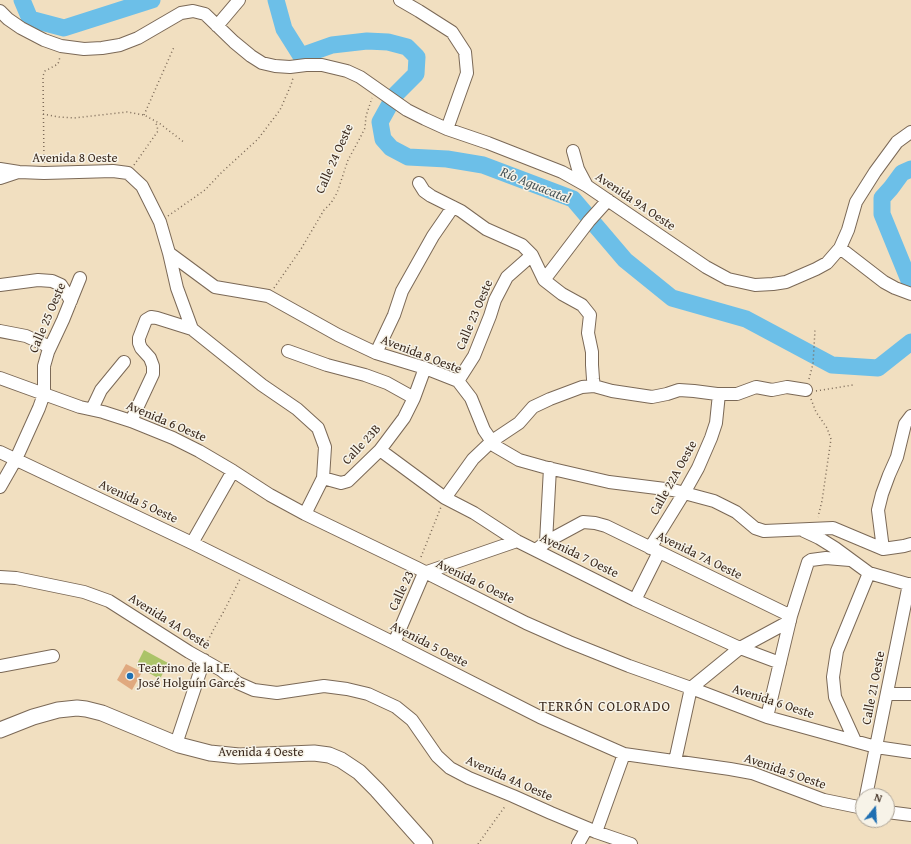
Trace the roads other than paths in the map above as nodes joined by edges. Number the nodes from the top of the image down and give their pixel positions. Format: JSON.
{"nodes":[{"id":1,"x":239,"y":0,"type":"edge"},
{"id":2,"x":400,"y":0,"type":"edge"},
{"id":3,"x":0,"y":11,"type":"edge"},
{"id":4,"x":217,"y":26,"type":"junction"},
{"id":5,"x":447,"y":130,"type":"junction"},
{"id":6,"x":911,"y":132,"type":"edge"},
{"id":7,"x":573,"y":151,"type":"dead end"},
{"id":8,"x":0,"y":169,"type":"edge"},
{"id":9,"x":19,"y":172,"type":"junction"},
{"id":10,"x":0,"y":178,"type":"edge"},
{"id":11,"x":419,"y":183,"type":"dead end"},
{"id":12,"x":587,"y":186,"type":"junction"},
{"id":13,"x":607,"y":202,"type":"junction"},
{"id":14,"x":453,"y":206,"type":"junction"},
{"id":15,"x":840,"y":248,"type":"junction"},
{"id":16,"x":169,"y":253,"type":"junction"},
{"id":17,"x":532,"y":255,"type":"junction"},
{"id":18,"x":80,"y":278,"type":"dead end"},
{"id":19,"x":544,"y":280,"type":"junction"},
{"id":20,"x":0,"y":285,"type":"edge"},
{"id":21,"x":911,"y":294,"type":"edge"},
{"id":22,"x":71,"y":301,"type":"junction"},
{"id":23,"x":192,"y":329,"type":"junction"},
{"id":24,"x":0,"y":331,"type":"edge"},
{"id":25,"x":50,"y":347,"type":"junction"},
{"id":26,"x":288,"y":351,"type":"dead end"},
{"id":27,"x":376,"y":353,"type":"junction"},
{"id":28,"x":124,"y":362,"type":"dead end"},
{"id":29,"x":425,"y":368,"type":"junction"},
{"id":30,"x":0,"y":378,"type":"edge"},
{"id":31,"x":458,"y":381,"type":"junction"},
{"id":32,"x":594,"y":386,"type":"junction"},
{"id":33,"x":807,"y":391,"type":"road end"},
{"id":34,"x":44,"y":394,"type":"junction"},
{"id":35,"x":719,"y":394,"type":"junction"},
{"id":36,"x":414,"y":398,"type":"junction"},
{"id":37,"x":92,"y":409,"type":"junction"},
{"id":38,"x":911,"y":416,"type":"edge"},
{"id":39,"x":131,"y":421,"type":"junction"},
{"id":40,"x":492,"y":441,"type":"junction"},
{"id":41,"x":380,"y":450,"type":"junction"},
{"id":42,"x":0,"y":452,"type":"edge"},
{"id":43,"x":16,"y":459,"type":"junction"},
{"id":44,"x":550,"y":468,"type":"junction"},
{"id":45,"x":233,"y":471,"type":"junction"},
{"id":46,"x":323,"y":478,"type":"junction"},
{"id":47,"x":0,"y":487,"type":"edge"},
{"id":48,"x":684,"y":493,"type":"junction"},
{"id":49,"x":445,"y":498,"type":"junction"},
{"id":50,"x":305,"y":514,"type":"junction"},
{"id":51,"x":801,"y":529,"type":"junction"},
{"id":52,"x":517,"y":541,"type":"junction"},
{"id":53,"x":546,"y":542,"type":"junction"},
{"id":54,"x":192,"y":543,"type":"junction"},
{"id":55,"x":911,"y":544,"type":"edge"},
{"id":56,"x":883,"y":549,"type":"junction"},
{"id":57,"x":536,"y":550,"type":"junction"},
{"id":58,"x":655,"y":550,"type":"junction"},
{"id":59,"x":850,"y":560,"type":"junction"},
{"id":60,"x":420,"y":570,"type":"junction"},
{"id":61,"x":869,"y":573,"type":"junction"},
{"id":62,"x":0,"y":577,"type":"edge"},
{"id":63,"x":910,"y":585,"type":"edge"},
{"id":64,"x":636,"y":600,"type":"junction"},
{"id":65,"x":791,"y":618,"type":"junction"},
{"id":66,"x":394,"y":643,"type":"junction"},
{"id":67,"x":740,"y":648,"type":"junction"},
{"id":68,"x":53,"y":656,"type":"dead end"},
{"id":69,"x":202,"y":659,"type":"junction"},
{"id":70,"x":780,"y":663,"type":"junction"},
{"id":71,"x":0,"y":666,"type":"edge"},
{"id":72,"x":691,"y":688,"type":"junction"},
{"id":73,"x":887,"y":694,"type":"junction"},
{"id":74,"x":911,"y":694,"type":"edge"},
{"id":75,"x":767,"y":717,"type":"junction"},
{"id":76,"x":0,"y":730,"type":"edge"},
{"id":77,"x":855,"y":741,"type":"junction"},
{"id":78,"x":176,"y":744,"type":"junction"},
{"id":79,"x":876,"y":747,"type":"junction"},
{"id":80,"x":911,"y":752,"type":"edge"},
{"id":81,"x":624,"y":754,"type":"junction"},
{"id":82,"x":675,"y":761,"type":"junction"},
{"id":83,"x":868,"y":788,"type":"edge"},
{"id":84,"x":855,"y":806,"type":"edge"},
{"id":85,"x":895,"y":813,"type":"edge"},
{"id":86,"x":911,"y":815,"type":"edge"},
{"id":87,"x":592,"y":830,"type":"junction"},
{"id":88,"x":425,"y":844,"type":"edge"},
{"id":89,"x":578,"y":844,"type":"edge"},
{"id":90,"x":629,"y":844,"type":"edge"}],
"edges":[{"from":1,"to":4,"type":"street"},
{"from":2,"to":5,"type":"street"},
{"from":3,"to":4,"type":"street","name":"Avenida 9A Oeste"},
{"from":4,"to":5,"type":"street","name":"Avenida 9A Oeste"},
{"from":5,"to":12,"type":"street","name":"Avenida 9A Oeste"},
{"from":6,"to":15,"type":"street","name":"Avenida 9A Oeste"},
{"from":7,"to":12,"type":"street"},
{"from":8,"to":9,"type":"street","name":"Avenida 8 Oeste"},
{"from":9,"to":10,"type":"street"},
{"from":9,"to":16,"type":"street","name":"Avenida 8 Oeste"},
{"from":11,"to":14,"type":"street"},
{"from":12,"to":13,"type":"street","name":"Avenida 9A Oeste"},
{"from":13,"to":15,"type":"street","name":"Avenida 9A Oeste"},
{"from":13,"to":19,"type":"street"},
{"from":14,"to":17,"type":"street"},
{"from":14,"to":27,"type":"street"},
{"from":15,"to":21,"type":"street"},
{"from":16,"to":23,"type":"street"},
{"from":16,"to":27,"type":"street","name":"Avenida 8 Oeste"},
{"from":17,"to":19,"type":"street"},
{"from":17,"to":31,"type":"street","name":"Calle 23 Oeste"},
{"from":18,"to":22,"type":"street","name":"Calle 25 Oeste"},
{"from":19,"to":32,"type":"street"},
{"from":20,"to":22,"type":"street"},
{"from":22,"to":25,"type":"street","name":"Calle 25 Oeste"},
{"from":23,"to":39,"type":"street"},
{"from":23,"to":46,"type":"street"},
{"from":24,"to":25,"type":"street"},
{"from":25,"to":34,"type":"street","name":"Calle 25 Oeste"},
{"from":26,"to":36,"type":"street"},
{"from":27,"to":29,"type":"street","name":"Avenida 8 Oeste"},
{"from":28,"to":37,"type":"street"},
{"from":29,"to":31,"type":"street","name":"Avenida 8 Oeste"},
{"from":29,"to":36,"type":"street","name":"Calle 23B"},
{"from":30,"to":34,"type":"street","name":"Avenida 6 Oeste"},
{"from":31,"to":40,"type":"street","name":"Avenida 8 Oeste"},
{"from":32,"to":35,"type":"street"},
{"from":32,"to":40,"type":"street"},
{"from":33,"to":35,"type":"street"},
{"from":34,"to":37,"type":"street","name":"Avenida 6 Oeste"},
{"from":34,"to":43,"type":"street","name":"Calle 25 Oeste"},
{"from":35,"to":48,"type":"street","name":"Calle 22A Oeste"},
{"from":36,"to":41,"type":"street","name":"Calle 23B"},
{"from":37,"to":39,"type":"street","name":"Avenida 6 Oeste"},
{"from":38,"to":56,"type":"street"},
{"from":39,"to":45,"type":"street","name":"Avenida 6 Oeste"},
{"from":40,"to":44,"type":"street","name":"Avenida 8 Oeste"},
{"from":40,"to":49,"type":"street"},
{"from":41,"to":46,"type":"street","name":"Calle 23B"},
{"from":41,"to":49,"type":"street","name":"Avenida 7 Oeste"},
{"from":42,"to":43,"type":"street","name":"Avenida 5 Oeste"},
{"from":43,"to":47,"type":"street","name":"Calle 25 Oeste"},
{"from":43,"to":54,"type":"street","name":"Avenida 5 Oeste"},
{"from":44,"to":48,"type":"street","name":"Avenida 8 Oeste"},
{"from":44,"to":53,"type":"street"},
{"from":45,"to":50,"type":"street","name":"Avenida 6 Oeste"},
{"from":45,"to":54,"type":"street"},
{"from":46,"to":50,"type":"street"},
{"from":48,"to":51,"type":"street","name":"Avenida 8 Oeste"},
{"from":48,"to":58,"type":"street","name":"Calle 22A Oeste"},
{"from":49,"to":52,"type":"street","name":"Avenida 7 Oeste"},
{"from":50,"to":60,"type":"street","name":"Avenida 6 Oeste"},
{"from":51,"to":56,"type":"street"},
{"from":51,"to":59,"type":"street","name":"Avenida 8 Oeste"},
{"from":52,"to":57,"type":"street","name":"Avenida 7 Oeste"},
{"from":52,"to":60,"type":"street","name":"Calle 23"},
{"from":53,"to":57,"type":"street"},
{"from":53,"to":58,"type":"street","name":"Avenida 7A Oeste"},
{"from":54,"to":66,"type":"street","name":"Avenida 5 Oeste"},
{"from":55,"to":56,"type":"street"},
{"from":57,"to":64,"type":"street","name":"Avenida 7 Oeste"},
{"from":58,"to":64,"type":"street","name":"Calle 22A Oeste"},
{"from":58,"to":65,"type":"street","name":"Avenida 7A Oeste"},
{"from":59,"to":61,"type":"street","name":"Avenida 8 Oeste"},
{"from":59,"to":65,"type":"street"},
{"from":60,"to":66,"type":"street","name":"Calle 23"},
{"from":60,"to":72,"type":"street","name":"Avenida 6 Oeste"},
{"from":61,"to":63,"type":"street","name":"Avenida 8 Oeste"},
{"from":61,"to":77,"type":"street"},
{"from":62,"to":69,"type":"street","name":"Avenida 4A Oeste"},
{"from":63,"to":73,"type":"street","name":"Calle 21 Oeste"},
{"from":64,"to":67,"type":"street","name":"Avenida 7 Oeste"},
{"from":65,"to":67,"type":"street"},
{"from":65,"to":70,"type":"street"},
{"from":66,"to":81,"type":"street","name":"Avenida 5 Oeste"},
{"from":67,"to":70,"type":"street","name":"Avenida 7 Oeste"},
{"from":67,"to":72,"type":"street"},
{"from":68,"to":71,"type":"street"},
{"from":69,"to":78,"type":"street"},
{"from":69,"to":87,"type":"street","name":"Avenida 4A Oeste"},
{"from":70,"to":75,"type":"street"},
{"from":72,"to":75,"type":"street","name":"Avenida 6 Oeste"},
{"from":72,"to":82,"type":"street"},
{"from":73,"to":74,"type":"street"},
{"from":73,"to":79,"type":"street","name":"Calle 21 Oeste"},
{"from":75,"to":77,"type":"street","name":"Avenida 6 Oeste"},
{"from":76,"to":78,"type":"main road","name":"Avenida 4 Oeste"},
{"from":77,"to":79,"type":"street","name":"Avenida 6 Oeste"},
{"from":78,"to":88,"type":"main road","name":"Avenida 4 Oeste"},
{"from":79,"to":80,"type":"street","name":"Avenida 6 Oeste"},
{"from":79,"to":83,"type":"street","name":"Calle 21 Oeste"},
{"from":81,"to":82,"type":"street","name":"Avenida 5 Oeste"},
{"from":81,"to":87,"type":"street"},
{"from":82,"to":84,"type":"street","name":"Avenida 5 Oeste"},
{"from":85,"to":86,"type":"street"},
{"from":87,"to":89,"type":"street"},
{"from":87,"to":90,"type":"street","name":"Avenida 4A Oeste"}]}
